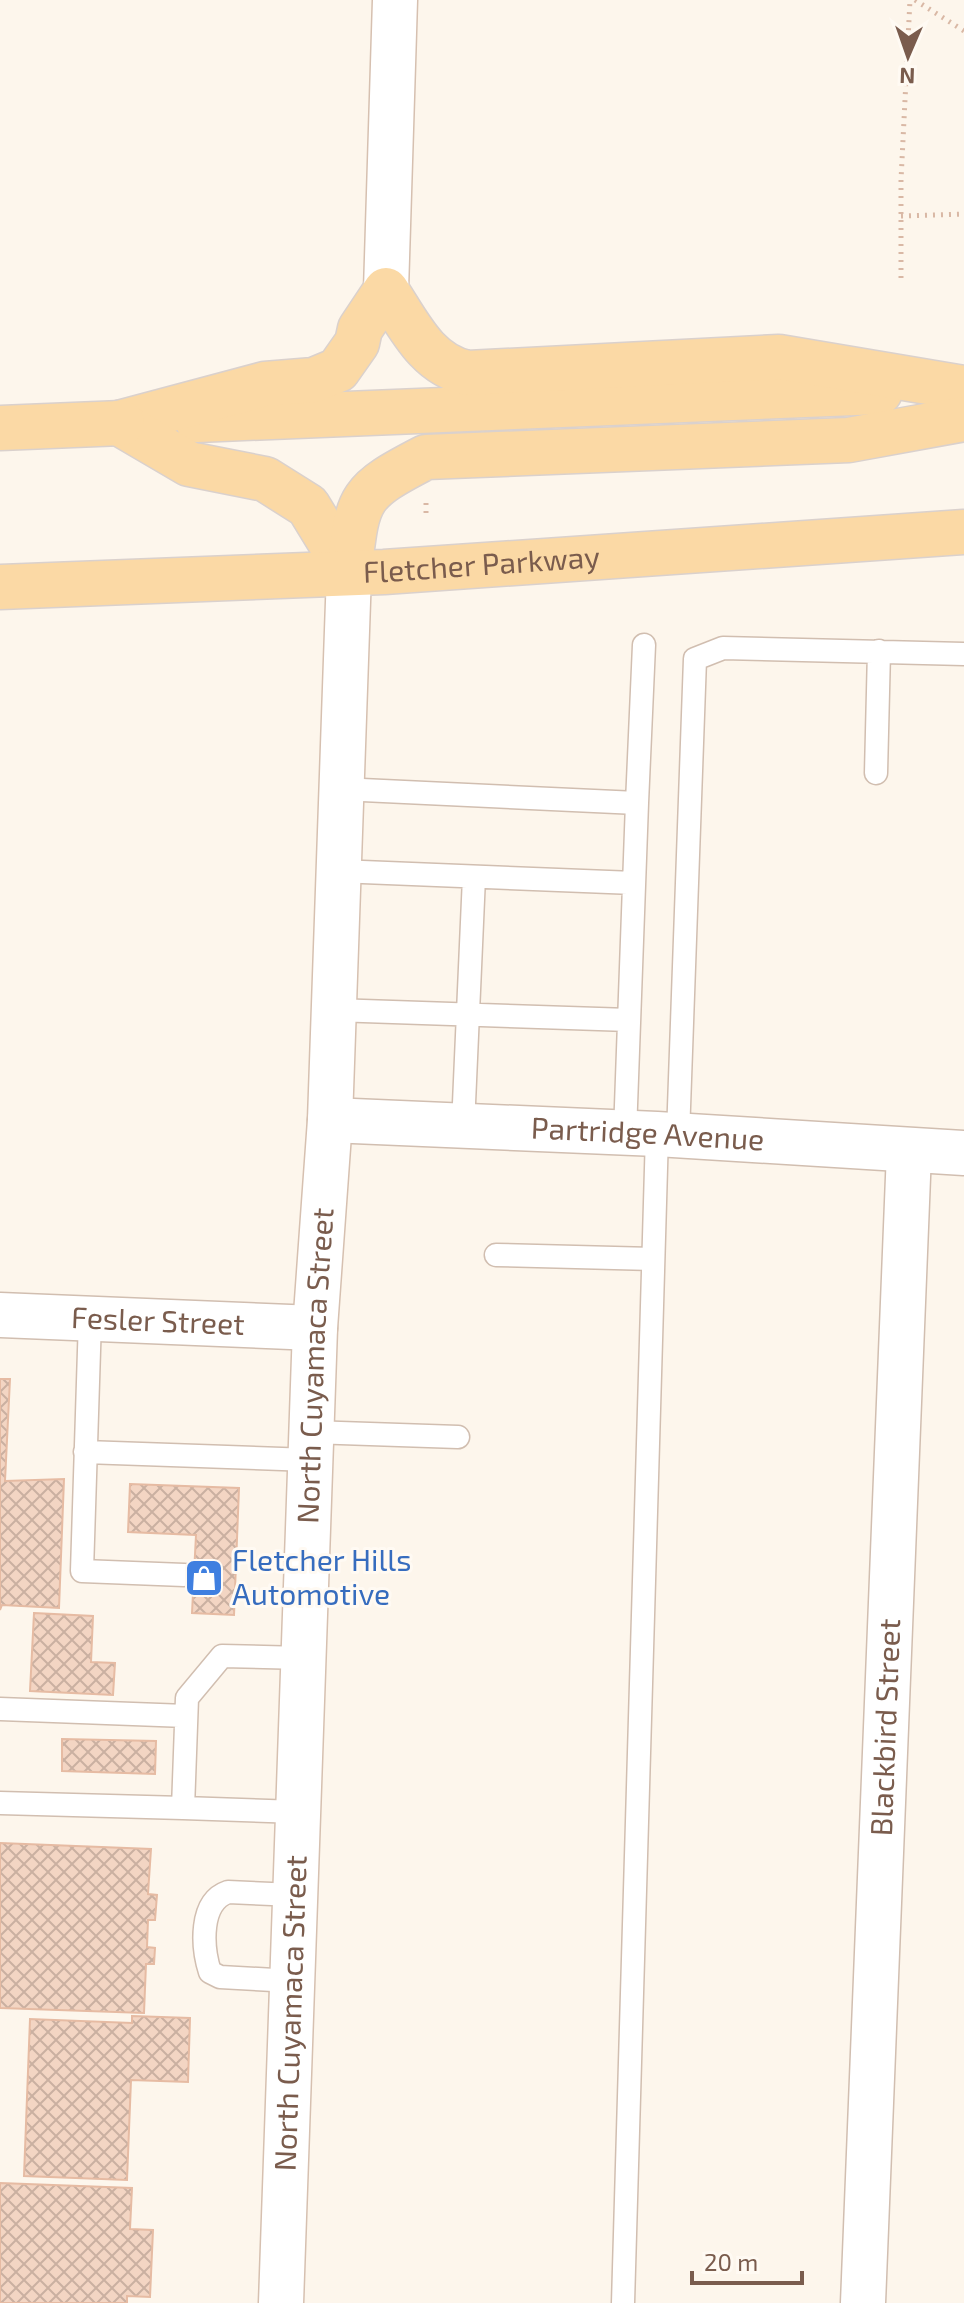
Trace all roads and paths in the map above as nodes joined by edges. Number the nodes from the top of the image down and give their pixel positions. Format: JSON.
{"nodes":[{"id":1,"x":395,"y":0,"type":"edge"},
{"id":2,"x":913,"y":0,"type":"edge"},
{"id":3,"x":964,"y":31,"type":"edge"},
{"id":4,"x":964,"y":214,"type":"edge"},
{"id":5,"x":901,"y":216,"type":"junction"},
{"id":6,"x":901,"y":278,"type":"dead end"},
{"id":7,"x":386,"y":290,"type":"junction"},
{"id":8,"x":964,"y":388,"type":"edge"},
{"id":9,"x":964,"y":419,"type":"edge"},
{"id":10,"x":120,"y":423,"type":"junction"},
{"id":11,"x":0,"y":428,"type":"edge"},
{"id":12,"x":964,"y":532,"type":"edge"},
{"id":13,"x":349,"y":573,"type":"junction"},
{"id":14,"x":0,"y":587,"type":"edge"},
{"id":15,"x":644,"y":645,"type":"dead end"},
{"id":16,"x":879,"y":651,"type":"junction"},
{"id":17,"x":964,"y":654,"type":"edge"},
{"id":18,"x":876,"y":773,"type":"dead end"},
{"id":19,"x":341,"y":789,"type":"junction"},
{"id":20,"x":637,"y":803,"type":"junction"},
{"id":21,"x":338,"y":871,"type":"junction"},
{"id":22,"x":474,"y":877,"type":"junction"},
{"id":23,"x":634,"y":883,"type":"junction"},
{"id":24,"x":334,"y":1010,"type":"junction"},
{"id":25,"x":469,"y":1014,"type":"junction"},
{"id":26,"x":629,"y":1020,"type":"junction"},
{"id":27,"x":330,"y":1120,"type":"junction"},
{"id":28,"x":463,"y":1126,"type":"junction"},
{"id":29,"x":653,"y":1134,"type":"junction"},
{"id":30,"x":909,"y":1152,"type":"junction"},
{"id":31,"x":964,"y":1153,"type":"edge"},
{"id":32,"x":496,"y":1255,"type":"dead end"},
{"id":33,"x":653,"y":1259,"type":"junction"},
{"id":34,"x":0,"y":1315,"type":"edge"},
{"id":35,"x":90,"y":1319,"type":"junction"},
{"id":36,"x":315,"y":1328,"type":"junction"},
{"id":37,"x":458,"y":1437,"type":"dead end"},
{"id":38,"x":311,"y":1446,"type":"junction"},
{"id":39,"x":85,"y":1452,"type":"junction"},
{"id":40,"x":184,"y":1575,"type":"dead end"},
{"id":41,"x":303,"y":1658,"type":"junction"},
{"id":42,"x":0,"y":1709,"type":"edge"},
{"id":43,"x":186,"y":1716,"type":"junction"},
{"id":44,"x":0,"y":1803,"type":"edge"},
{"id":45,"x":183,"y":1808,"type":"junction"},
{"id":46,"x":298,"y":1812,"type":"junction"},
{"id":47,"x":295,"y":1895,"type":"junction"},
{"id":48,"x":292,"y":1981,"type":"junction"},
{"id":49,"x":281,"y":2303,"type":"edge"},
{"id":50,"x":623,"y":2303,"type":"edge"},
{"id":51,"x":863,"y":2303,"type":"edge"}],
"edges":[{"from":1,"to":7,"type":"street"},
{"from":2,"to":3,"type":"path"},
{"from":2,"to":5,"type":"path"},
{"from":4,"to":5,"type":"path"},
{"from":5,"to":6,"type":"path"},
{"from":7,"to":8,"type":"main road"},
{"from":7,"to":10,"type":"main road"},
{"from":8,"to":10,"type":"main road"},
{"from":9,"to":13,"type":"main road"},
{"from":10,"to":11,"type":"main road"},
{"from":10,"to":13,"type":"main road"},
{"from":12,"to":13,"type":"main road","name":"Fletcher Parkway"},
{"from":13,"to":14,"type":"main road","name":"Fletcher Parkway"},
{"from":13,"to":19,"type":"street","name":"North Cuyamaca Street"},
{"from":15,"to":20,"type":"lane"},
{"from":16,"to":17,"type":"lane"},
{"from":16,"to":18,"type":"lane"},
{"from":16,"to":29,"type":"lane"},
{"from":19,"to":20,"type":"lane"},
{"from":19,"to":21,"type":"street","name":"North Cuyamaca Street"},
{"from":20,"to":23,"type":"lane"},
{"from":21,"to":22,"type":"lane"},
{"from":21,"to":24,"type":"street","name":"North Cuyamaca Street"},
{"from":22,"to":23,"type":"lane"},
{"from":22,"to":25,"type":"lane"},
{"from":23,"to":26,"type":"lane"},
{"from":24,"to":25,"type":"lane"},
{"from":24,"to":27,"type":"street","name":"North Cuyamaca Street"},
{"from":25,"to":26,"type":"lane"},
{"from":25,"to":28,"type":"lane"},
{"from":26,"to":29,"type":"lane"},
{"from":27,"to":28,"type":"street","name":"Partridge Avenue"},
{"from":27,"to":36,"type":"street","name":"North Cuyamaca Street"},
{"from":28,"to":29,"type":"street","name":"Partridge Avenue"},
{"from":29,"to":30,"type":"street","name":"Partridge Avenue"},
{"from":29,"to":33,"type":"lane"},
{"from":30,"to":31,"type":"street","name":"Partridge Avenue"},
{"from":30,"to":51,"type":"street","name":"Blackbird Street"},
{"from":32,"to":33,"type":"lane"},
{"from":33,"to":50,"type":"lane"},
{"from":34,"to":35,"type":"street","name":"Fesler Street"},
{"from":35,"to":36,"type":"street","name":"Fesler Street"},
{"from":35,"to":39,"type":"lane"},
{"from":36,"to":38,"type":"street","name":"North Cuyamaca Street"},
{"from":37,"to":38,"type":"lane"},
{"from":38,"to":39,"type":"lane"},
{"from":38,"to":41,"type":"street","name":"North Cuyamaca Street"},
{"from":39,"to":40,"type":"lane"},
{"from":41,"to":43,"type":"lane"},
{"from":41,"to":46,"type":"street","name":"North Cuyamaca Street"},
{"from":42,"to":43,"type":"lane"},
{"from":43,"to":45,"type":"lane"},
{"from":44,"to":45,"type":"lane"},
{"from":45,"to":46,"type":"lane"},
{"from":46,"to":47,"type":"street","name":"North Cuyamaca Street"},
{"from":47,"to":48,"type":"street","name":"North Cuyamaca Street"},
{"from":47,"to":48,"type":"lane"},
{"from":48,"to":49,"type":"street","name":"North Cuyamaca Street"}]}
